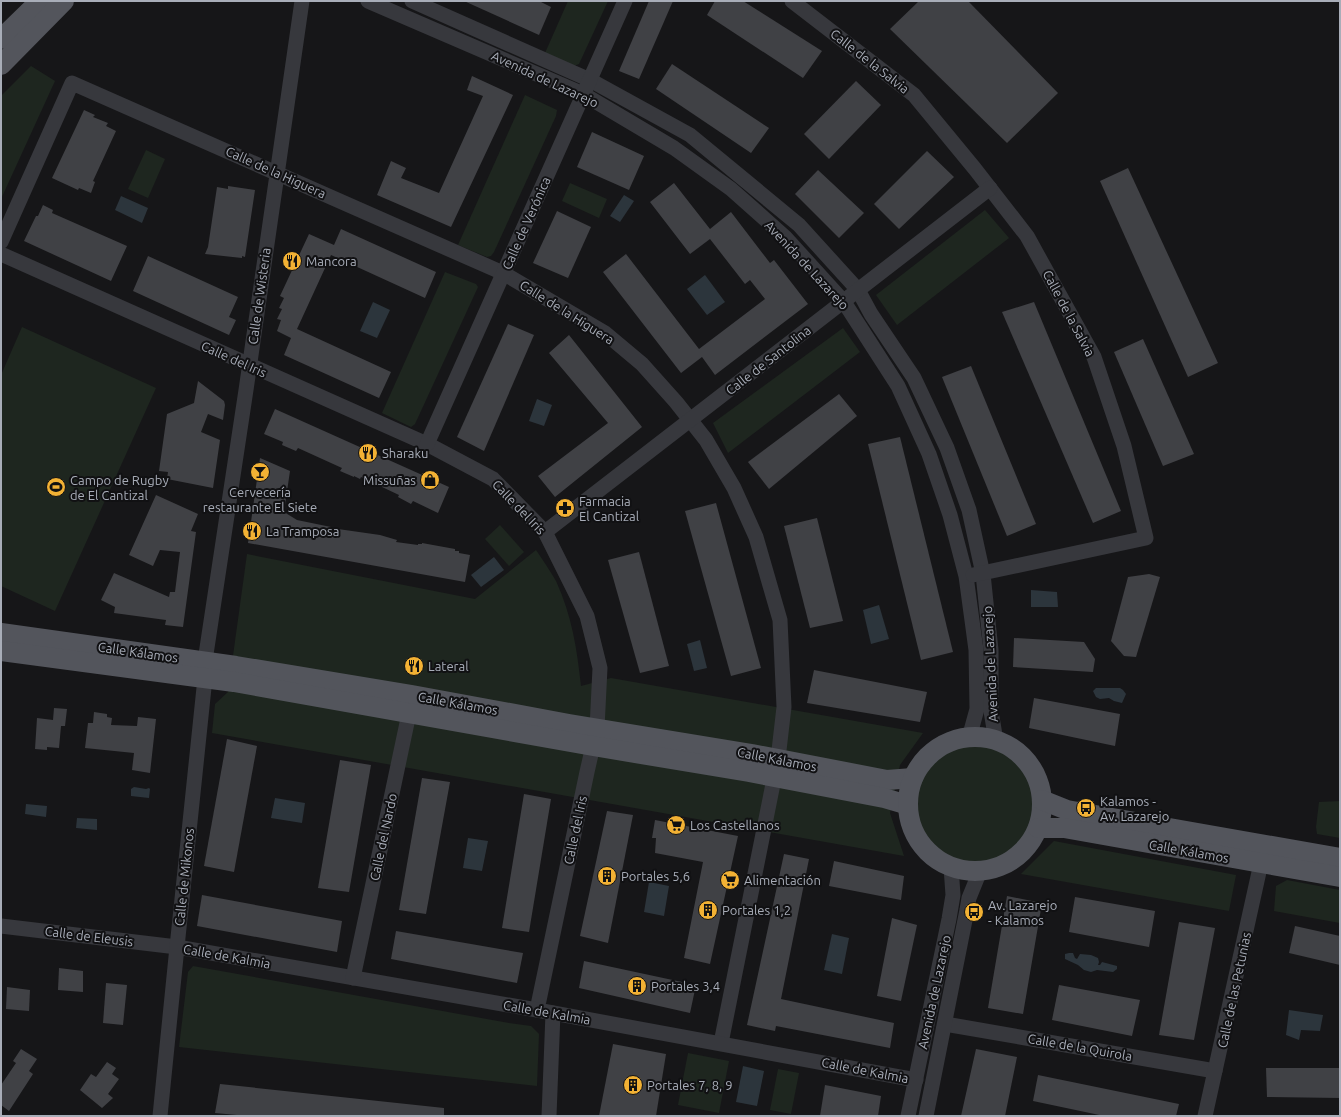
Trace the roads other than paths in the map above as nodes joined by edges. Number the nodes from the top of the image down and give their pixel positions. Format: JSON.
{"nodes":[{"id":1,"x":40,"y":1,"type":"edge"},
{"id":2,"x":64,"y":1,"type":"edge"},
{"id":3,"x":302,"y":1,"type":"edge"},
{"id":4,"x":368,"y":1,"type":"edge"},
{"id":5,"x":412,"y":1,"type":"edge"},
{"id":6,"x":625,"y":1,"type":"edge"},
{"id":7,"x":792,"y":1,"type":"edge"},
{"id":8,"x":1,"y":39,"type":"edge"},
{"id":9,"x":1,"y":65,"type":"edge"},
{"id":10,"x":590,"y":80,"type":"junction"},
{"id":11,"x":583,"y":94,"type":"junction"},
{"id":12,"x":277,"y":173,"type":"junction"},
{"id":13,"x":990,"y":188,"type":"junction"},
{"id":14,"x":1,"y":242,"type":"edge"},
{"id":15,"x":1,"y":254,"type":"edge"},
{"id":16,"x":503,"y":273,"type":"junction"},
{"id":17,"x":858,"y":290,"type":"junction"},
{"id":18,"x":844,"y":302,"type":"junction"},
{"id":19,"x":249,"y":366,"type":"junction"},
{"id":20,"x":691,"y":420,"type":"junction"},
{"id":21,"x":427,"y":444,"type":"junction"},
{"id":22,"x":546,"y":532,"type":"junction"},
{"id":23,"x":983,"y":574,"type":"junction"},
{"id":24,"x":966,"y":576,"type":"junction"},
{"id":25,"x":1,"y":634,"type":"edge"},
{"id":26,"x":1,"y":651,"type":"edge"},
{"id":27,"x":205,"y":670,"type":"junction"},
{"id":28,"x":411,"y":704,"type":"junction"},
{"id":29,"x":595,"y":737,"type":"junction"},
{"id":30,"x":969,"y":738,"type":"junction"},
{"id":31,"x":996,"y":741,"type":"junction"},
{"id":32,"x":776,"y":768,"type":"junction"},
{"id":33,"x":913,"y":778,"type":"junction"},
{"id":34,"x":1042,"y":800,"type":"junction"},
{"id":35,"x":908,"y":805,"type":"junction"},
{"id":36,"x":1038,"y":828,"type":"junction"},
{"id":37,"x":1340,"y":858,"type":"edge"},
{"id":38,"x":1261,"y":863,"type":"junction"},
{"id":39,"x":951,"y":867,"type":"junction"},
{"id":40,"x":980,"y":871,"type":"junction"},
{"id":41,"x":1340,"y":877,"type":"edge"},
{"id":42,"x":1,"y":926,"type":"edge"},
{"id":43,"x":177,"y":947,"type":"junction"},
{"id":44,"x":353,"y":978,"type":"junction"},
{"id":45,"x":537,"y":1010,"type":"junction"},
{"id":46,"x":553,"y":1013,"type":"junction"},
{"id":47,"x":945,"y":1024,"type":"junction"},
{"id":48,"x":721,"y":1043,"type":"junction"},
{"id":49,"x":1215,"y":1071,"type":"junction"},
{"id":50,"x":916,"y":1080,"type":"junction"},
{"id":51,"x":160,"y":1116,"type":"edge"},
{"id":52,"x":549,"y":1116,"type":"edge"},
{"id":53,"x":908,"y":1116,"type":"edge"},
{"id":54,"x":926,"y":1116,"type":"edge"},
{"id":55,"x":1205,"y":1116,"type":"edge"}],
"edges":[{"from":1,"to":8,"type":"main road"},
{"from":2,"to":9,"type":"main road"},
{"from":3,"to":12,"type":"street","name":"Calle de Wisteria"},
{"from":4,"to":11,"type":"street","name":"Avenida de Lazarejo"},
{"from":5,"to":10,"type":"street","name":"Avenida de Lazarejo"},
{"from":6,"to":10,"type":"street","name":"Calle de Verónica"},
{"from":7,"to":13,"type":"street","name":"Calle de la Salvia"},
{"from":10,"to":11,"type":"street","name":"Calle de Verónica"},
{"from":10,"to":17,"type":"street","name":"Avenida de Lazarejo"},
{"from":11,"to":16,"type":"street","name":"Calle de Verónica"},
{"from":11,"to":18,"type":"street","name":"Avenida de Lazarejo"},
{"from":12,"to":14,"type":"street","name":"Calle de la Higuera"},
{"from":12,"to":16,"type":"street","name":"Calle de la Higuera"},
{"from":12,"to":19,"type":"street","name":"Calle de Wisteria"},
{"from":13,"to":17,"type":"street","name":"Calle de Santolina"},
{"from":13,"to":23,"type":"street","name":"Calle de la Salvia"},
{"from":15,"to":19,"type":"street","name":"Calle del Iris"},
{"from":16,"to":20,"type":"street","name":"Calle de la Higuera"},
{"from":16,"to":21,"type":"street","name":"Calle de Verónica"},
{"from":17,"to":18,"type":"street","name":"Calle de Santolina"},
{"from":17,"to":23,"type":"street","name":"Avenida de Lazarejo"},
{"from":18,"to":20,"type":"street","name":"Calle de Santolina"},
{"from":18,"to":24,"type":"street","name":"Avenida de Lazarejo"},
{"from":19,"to":21,"type":"street","name":"Calle del Iris"},
{"from":19,"to":27,"type":"street","name":"Calle de Wisteria"},
{"from":20,"to":22,"type":"street","name":"Calle de Santolina"},
{"from":20,"to":32,"type":"street","name":"Calle de la Higuera"},
{"from":21,"to":22,"type":"street","name":"Calle del Iris"},
{"from":22,"to":29,"type":"street","name":"Calle del Iris"},
{"from":23,"to":24,"type":"street","name":"Calle de la Salvia"},
{"from":23,"to":31,"type":"street","name":"Avenida de Lazarejo"},
{"from":24,"to":30,"type":"street","name":"Avenida de Lazarejo"},
{"from":25,"to":27,"type":"main road","name":"Calle Kálamos"},
{"from":26,"to":27,"type":"main road","name":"Calle Kálamos"},
{"from":27,"to":28,"type":"main road","name":"Calle Kálamos"},
{"from":27,"to":43,"type":"street","name":"Calle de Mikonos"},
{"from":28,"to":29,"type":"main road","name":"Calle Kálamos"},
{"from":28,"to":44,"type":"street","name":"Calle del Nardo"},
{"from":29,"to":32,"type":"main road","name":"Calle Kálamos"},
{"from":29,"to":45,"type":"street","name":"Calle del Iris"},
{"from":30,"to":31,"type":"main road"},
{"from":30,"to":33,"type":"main road"},
{"from":31,"to":34,"type":"main road"},
{"from":32,"to":33,"type":"main road","name":"Calle Kálamos"},
{"from":32,"to":35,"type":"main road","name":"Calle Kálamos"},
{"from":32,"to":48,"type":"street","name":"Calle de la Higuera"},
{"from":33,"to":35,"type":"main road"},
{"from":34,"to":36,"type":"main road"},
{"from":34,"to":37,"type":"main road","name":"Calle Kálamos"},
{"from":35,"to":39,"type":"main road"},
{"from":36,"to":38,"type":"main road","name":"Calle Kálamos"},
{"from":36,"to":40,"type":"main road"},
{"from":38,"to":41,"type":"main road","name":"Calle Kálamos"},
{"from":38,"to":49,"type":"street","name":"Calle de las Petunias"},
{"from":39,"to":40,"type":"main road"},
{"from":39,"to":50,"type":"street","name":"Avenida de Lazarejo"},
{"from":40,"to":47,"type":"street","name":"Avenida de Lazarejo"},
{"from":42,"to":43,"type":"street","name":"Calle de Eleusis"},
{"from":43,"to":44,"type":"street","name":"Calle de Kalmia"},
{"from":43,"to":51,"type":"street","name":"Calle de Mikonos"},
{"from":44,"to":45,"type":"street","name":"Calle de Kalmia"},
{"from":45,"to":46,"type":"street","name":"Calle de Kalmia"},
{"from":46,"to":48,"type":"street","name":"Calle de Kalmia"},
{"from":46,"to":52,"type":"street"},
{"from":47,"to":49,"type":"street","name":"Calle de la Quirola"},
{"from":47,"to":54,"type":"street","name":"Avenida de Lazarejo"},
{"from":48,"to":50,"type":"street","name":"Calle de Kalmia"},
{"from":49,"to":55,"type":"street","name":"Calle de las Petunias"},
{"from":50,"to":53,"type":"street","name":"Avenida de Lazarejo"}]}
